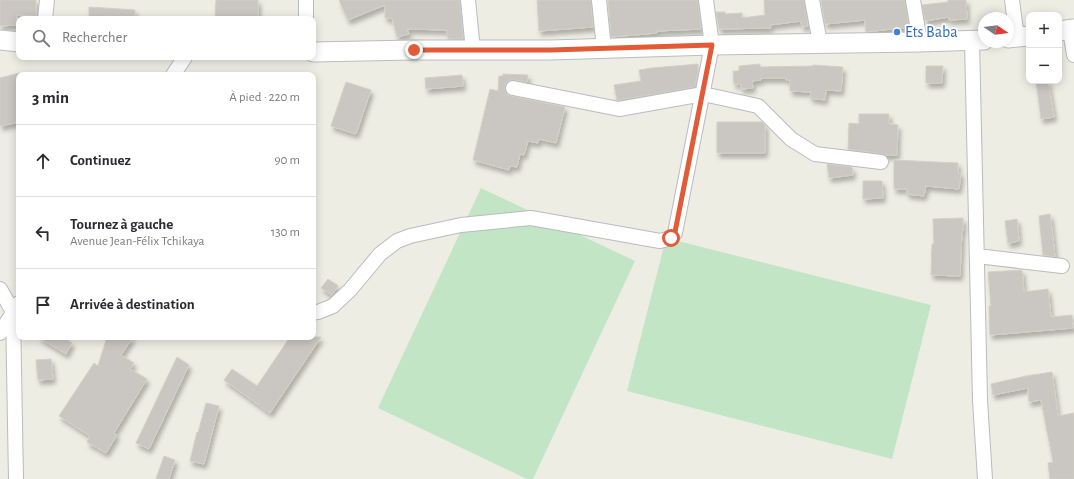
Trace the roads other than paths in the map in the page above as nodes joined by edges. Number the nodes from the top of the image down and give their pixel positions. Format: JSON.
{"nodes":[{"id":1,"x":48,"y":0,"type":"edge"},
{"id":2,"x":306,"y":0,"type":"edge"},
{"id":3,"x":468,"y":0,"type":"edge"},
{"id":4,"x":599,"y":0,"type":"edge"},
{"id":5,"x":706,"y":0,"type":"edge"},
{"id":6,"x":812,"y":0,"type":"edge"},
{"id":7,"x":913,"y":0,"type":"edge"},
{"id":8,"x":1012,"y":0,"type":"edge"},
{"id":9,"x":45,"y":16,"type":"edge"},
{"id":10,"x":306,"y":16,"type":"edge"},
{"id":11,"x":1068,"y":30,"type":"edge"},
{"id":12,"x":1018,"y":37,"type":"edge"},
{"id":13,"x":0,"y":40,"type":"edge"},
{"id":14,"x":978,"y":41,"type":"edge"},
{"id":15,"x":16,"y":42,"type":"edge"},
{"id":16,"x":920,"y":42,"type":"junction"},
{"id":17,"x":820,"y":43,"type":"junction"},
{"id":18,"x":712,"y":45,"type":"junction"},
{"id":19,"x":604,"y":49,"type":"junction"},
{"id":20,"x":473,"y":50,"type":"junction"},
{"id":21,"x":316,"y":52,"type":"edge"},
{"id":22,"x":1074,"y":55,"type":"edge"},
{"id":23,"x":183,"y":60,"type":"edge"},
{"id":24,"x":175,"y":72,"type":"edge"},
{"id":25,"x":513,"y":88,"type":"dead end"},
{"id":26,"x":703,"y":94,"type":"junction"},
{"id":27,"x":881,"y":162,"type":"dead end"},
{"id":28,"x":977,"y":256,"type":"junction"},
{"id":29,"x":1062,"y":266,"type":"dead end"},
{"id":30,"x":0,"y":289,"type":"edge"},
{"id":31,"x":16,"y":308,"type":"edge"},
{"id":32,"x":316,"y":312,"type":"edge"},
{"id":33,"x":0,"y":333,"type":"edge"},
{"id":34,"x":16,"y":479,"type":"edge"},
{"id":35,"x":985,"y":479,"type":"edge"}],
"edges":[{"from":1,"to":9,"type":"street"},
{"from":2,"to":10,"type":"street"},
{"from":3,"to":20,"type":"street"},
{"from":4,"to":19,"type":"street"},
{"from":5,"to":18,"type":"street"},
{"from":6,"to":17,"type":"street"},
{"from":7,"to":16,"type":"street"},
{"from":8,"to":12,"type":"street"},
{"from":11,"to":22,"type":"street"},
{"from":13,"to":15,"type":"street"},
{"from":14,"to":16,"type":"street"},
{"from":14,"to":28,"type":"street"},
{"from":16,"to":17,"type":"street"},
{"from":17,"to":18,"type":"street"},
{"from":18,"to":19,"type":"street"},
{"from":18,"to":26,"type":"street"},
{"from":19,"to":20,"type":"street"},
{"from":20,"to":21,"type":"street"},
{"from":23,"to":24,"type":"street"},
{"from":25,"to":26,"type":"street"},
{"from":26,"to":27,"type":"street"},
{"from":26,"to":32,"type":"street"},
{"from":28,"to":29,"type":"street"},
{"from":28,"to":35,"type":"street"},
{"from":30,"to":31,"type":"street"},
{"from":31,"to":33,"type":"street"},
{"from":31,"to":34,"type":"street"}]}
